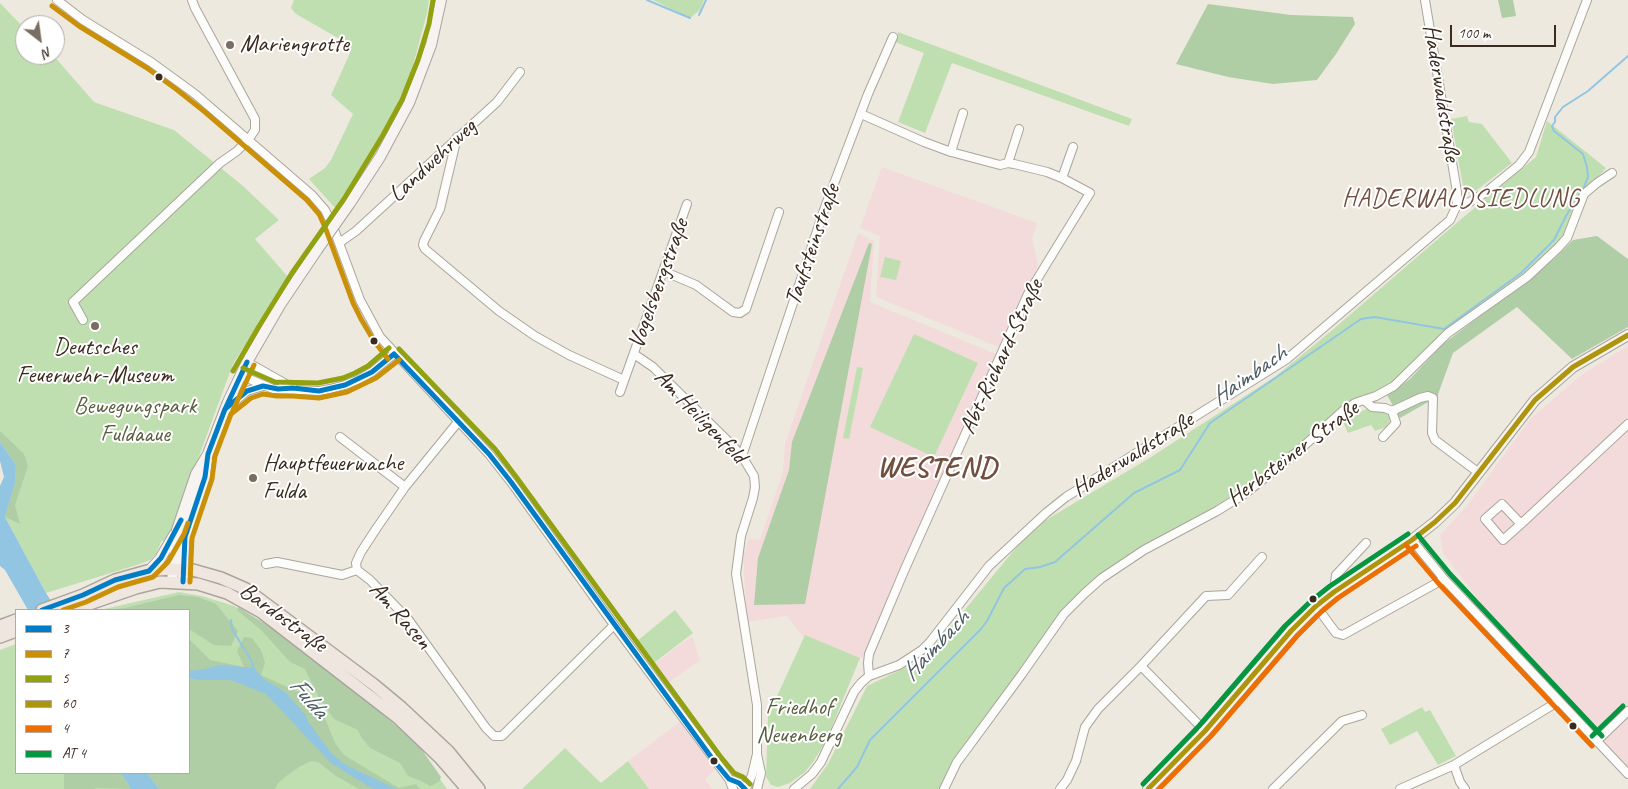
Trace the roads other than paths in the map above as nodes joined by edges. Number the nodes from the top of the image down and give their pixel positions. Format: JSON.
{"nodes":[{"id":1,"x":57,"y":0,"type":"edge"},
{"id":2,"x":192,"y":0,"type":"edge"},
{"id":3,"x":441,"y":0,"type":"edge"},
{"id":4,"x":1426,"y":0,"type":"edge"},
{"id":5,"x":1587,"y":0,"type":"edge"},
{"id":6,"x":892,"y":37,"type":"dead end"},
{"id":7,"x":520,"y":72,"type":"dead end"},
{"id":8,"x":861,"y":114,"type":"junction"},
{"id":9,"x":963,"y":114,"type":"dead end"},
{"id":10,"x":1019,"y":128,"type":"dead end"},
{"id":11,"x":457,"y":137,"type":"junction"},
{"id":12,"x":248,"y":140,"type":"junction"},
{"id":13,"x":1073,"y":147,"type":"dead end"},
{"id":14,"x":951,"y":152,"type":"junction"},
{"id":15,"x":1008,"y":163,"type":"junction"},
{"id":16,"x":1612,"y":174,"type":"dead end"},
{"id":17,"x":1062,"y":178,"type":"junction"},
{"id":18,"x":687,"y":204,"type":"dead end"},
{"id":19,"x":1457,"y":205,"type":"junction"},
{"id":20,"x":779,"y":212,"type":"dead end"},
{"id":21,"x":339,"y":243,"type":"junction"},
{"id":22,"x":664,"y":271,"type":"junction"},
{"id":23,"x":83,"y":320,"type":"dead end"},
{"id":24,"x":1628,"y":335,"type":"edge"},
{"id":25,"x":394,"y":354,"type":"junction"},
{"id":26,"x":634,"y":354,"type":"junction"},
{"id":27,"x":247,"y":362,"type":"junction"},
{"id":28,"x":240,"y":376,"type":"junction"},
{"id":29,"x":624,"y":380,"type":"junction"},
{"id":30,"x":263,"y":386,"type":"junction"},
{"id":31,"x":293,"y":388,"type":"junction"},
{"id":32,"x":620,"y":392,"type":"dead end"},
{"id":33,"x":1364,"y":400,"type":"junction"},
{"id":34,"x":225,"y":409,"type":"junction"},
{"id":35,"x":1392,"y":411,"type":"junction"},
{"id":36,"x":458,"y":422,"type":"junction"},
{"id":37,"x":1628,"y":424,"type":"edge"},
{"id":38,"x":340,"y":437,"type":"dead end"},
{"id":39,"x":1383,"y":437,"type":"dead end"},
{"id":40,"x":208,"y":454,"type":"junction"},
{"id":41,"x":742,"y":456,"type":"junction"},
{"id":42,"x":1479,"y":473,"type":"junction"},
{"id":43,"x":405,"y":487,"type":"junction"},
{"id":44,"x":1521,"y":524,"type":"junction"},
{"id":45,"x":177,"y":530,"type":"junction"},
{"id":46,"x":1412,"y":540,"type":"junction"},
{"id":47,"x":1366,"y":544,"type":"dead end"},
{"id":48,"x":1262,"y":557,"type":"dead end"},
{"id":49,"x":266,"y":564,"type":"dead end"},
{"id":50,"x":178,"y":569,"type":"junction"},
{"id":51,"x":357,"y":570,"type":"junction"},
{"id":52,"x":148,"y":571,"type":"junction"},
{"id":53,"x":1444,"y":579,"type":"junction"},
{"id":54,"x":178,"y":582,"type":"junction"},
{"id":55,"x":1334,"y":592,"type":"junction"},
{"id":56,"x":76,"y":605,"type":"edge"},
{"id":57,"x":1316,"y":606,"type":"junction"},
{"id":58,"x":49,"y":609,"type":"edge"},
{"id":59,"x":15,"y":624,"type":"edge"},
{"id":60,"x":614,"y":625,"type":"junction"},
{"id":61,"x":0,"y":626,"type":"edge"},
{"id":62,"x":0,"y":637,"type":"edge"},
{"id":63,"x":1141,"y":666,"type":"junction"},
{"id":64,"x":869,"y":676,"type":"junction"},
{"id":65,"x":1559,"y":702,"type":"junction"},
{"id":66,"x":1628,"y":711,"type":"edge"},
{"id":67,"x":1362,"y":715,"type":"dead end"},
{"id":68,"x":1205,"y":731,"type":"junction"},
{"id":69,"x":1596,"y":741,"type":"junction"},
{"id":70,"x":757,"y":754,"type":"junction"},
{"id":71,"x":1454,"y":765,"type":"junction"},
{"id":72,"x":1628,"y":774,"type":"edge"},
{"id":73,"x":729,"y":778,"type":"junction"},
{"id":74,"x":467,"y":789,"type":"edge"},
{"id":75,"x":479,"y":789,"type":"edge"},
{"id":76,"x":733,"y":789,"type":"edge"},
{"id":77,"x":746,"y":789,"type":"edge"},
{"id":78,"x":757,"y":789,"type":"edge"},
{"id":79,"x":794,"y":789,"type":"edge"},
{"id":80,"x":944,"y":789,"type":"edge"},
{"id":81,"x":1060,"y":789,"type":"edge"},
{"id":82,"x":1148,"y":789,"type":"edge"},
{"id":83,"x":1272,"y":789,"type":"edge"},
{"id":84,"x":1400,"y":789,"type":"edge"},
{"id":85,"x":1465,"y":789,"type":"edge"}],
"edges":[{"from":1,"to":12,"type":"street"},
{"from":2,"to":12,"type":"street"},
{"from":3,"to":27,"type":"main road","bridge":true},
{"from":4,"to":19,"type":"street","name":"Haderwaldstraße"},
{"from":5,"to":19,"type":"street"},
{"from":6,"to":8,"type":"street","name":"Taufsteinstraße"},
{"from":7,"to":11,"type":"street","name":"Landwehrweg"},
{"from":8,"to":14,"type":"street"},
{"from":8,"to":41,"type":"street","name":"Taufsteinstraße"},
{"from":9,"to":14,"type":"street"},
{"from":10,"to":15,"type":"street"},
{"from":11,"to":21,"type":"street","name":"Landwehrweg"},
{"from":11,"to":29,"type":"street"},
{"from":12,"to":21,"type":"street"},
{"from":12,"to":23,"type":"street"},
{"from":13,"to":17,"type":"street"},
{"from":14,"to":15,"type":"street"},
{"from":15,"to":17,"type":"street"},
{"from":16,"to":33,"type":"street","name":"Herbsteiner Straße"},
{"from":17,"to":64,"type":"street","name":"Abt-Richard-Straße"},
{"from":18,"to":22,"type":"street","name":"Vogelsbergstraße"},
{"from":19,"to":64,"type":"street","name":"Haderwaldstraße"},
{"from":20,"to":22,"type":"street"},
{"from":21,"to":25,"type":"street"},
{"from":22,"to":26,"type":"street","name":"Vogelsbergstraße"},
{"from":24,"to":42,"type":"main road"},
{"from":25,"to":31,"type":"street"},
{"from":25,"to":36,"type":"street"},
{"from":26,"to":29,"type":"street","name":"Vogelsbergstraße"},
{"from":26,"to":41,"type":"street","name":"Am Heiligenfeld"},
{"from":27,"to":28,"type":"main road"},
{"from":27,"to":31,"type":"street"},
{"from":28,"to":30,"type":"street"},
{"from":28,"to":34,"type":"main road"},
{"from":29,"to":32,"type":"street","name":"Vogelsbergstraße"},
{"from":30,"to":31,"type":"street"},
{"from":30,"to":34,"type":"street"},
{"from":33,"to":35,"type":"street"},
{"from":33,"to":80,"type":"street","name":"Herbsteiner Straße"},
{"from":34,"to":40,"type":"main road"},
{"from":35,"to":39,"type":"street"},
{"from":35,"to":42,"type":"street"},
{"from":36,"to":43,"type":"street","name":"Am Rasen"},
{"from":36,"to":60,"type":"street"},
{"from":37,"to":44,"type":"street"},
{"from":38,"to":43,"type":"street"},
{"from":40,"to":45,"type":"main road"},
{"from":40,"to":50,"type":"main road"},
{"from":41,"to":70,"type":"street","name":"Am Heiligenfeld"},
{"from":42,"to":46,"type":"main road"},
{"from":43,"to":51,"type":"street","name":"Am Rasen"},
{"from":44,"to":44,"type":"street"},
{"from":45,"to":50,"type":"main road"},
{"from":45,"to":52,"type":"main road"},
{"from":46,"to":53,"type":"street"},
{"from":46,"to":55,"type":"main road"},
{"from":47,"to":55,"type":"street"},
{"from":48,"to":63,"type":"street"},
{"from":49,"to":51,"type":"street"},
{"from":50,"to":52,"type":"main road","name":"Bardostraße"},
{"from":50,"to":54,"type":"main road"},
{"from":50,"to":75,"type":"main road","name":"Bardostraße"},
{"from":51,"to":60,"type":"street","name":"Am Rasen"},
{"from":52,"to":56,"type":"main road","name":"Bardostraße"},
{"from":53,"to":57,"type":"street"},
{"from":53,"to":65,"type":"street"},
{"from":54,"to":56,"type":"main road","name":"Bardostraße"},
{"from":54,"to":74,"type":"main road","name":"Bardostraße"},
{"from":55,"to":57,"type":"main road"},
{"from":56,"to":58,"type":"main road","name":"Bardostraße"},
{"from":57,"to":68,"type":"main road"},
{"from":59,"to":61,"type":"main road"},
{"from":59,"to":62,"type":"main road"},
{"from":60,"to":73,"type":"street"},
{"from":63,"to":68,"type":"street"},
{"from":63,"to":81,"type":"street"},
{"from":64,"to":79,"type":"street"},
{"from":65,"to":69,"type":"street"},
{"from":65,"to":71,"type":"street"},
{"from":66,"to":69,"type":"street"},
{"from":67,"to":83,"type":"street"},
{"from":68,"to":82,"type":"main road"},
{"from":69,"to":72,"type":"street"},
{"from":70,"to":77,"type":"street","name":"Am Heiligenfeld"},
{"from":70,"to":78,"type":"street","name":"Am Heiligenfeld"},
{"from":71,"to":84,"type":"street"},
{"from":71,"to":85,"type":"street"},
{"from":73,"to":76,"type":"street"},
{"from":73,"to":77,"type":"street"}]}
